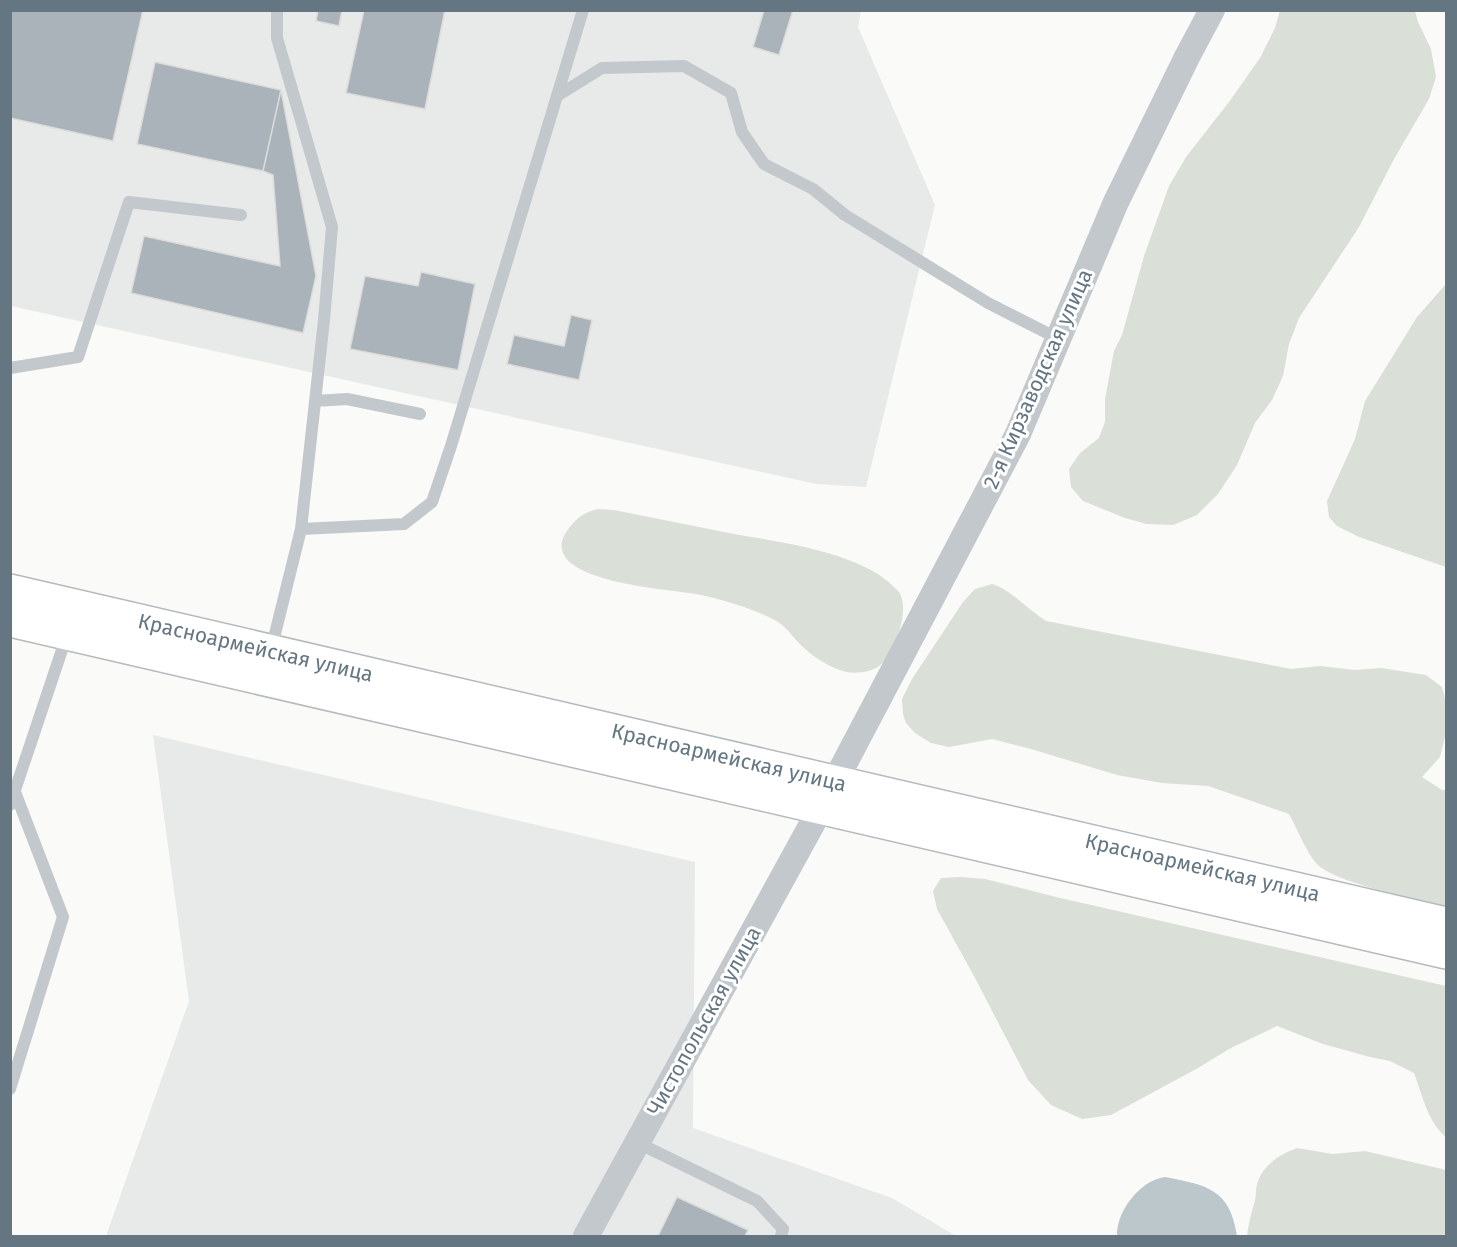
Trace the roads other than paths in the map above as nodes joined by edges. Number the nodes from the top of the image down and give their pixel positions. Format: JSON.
{"nodes":[{"id":1,"x":278,"y":10,"type":"edge"},
{"id":2,"x":583,"y":10,"type":"edge"},
{"id":3,"x":1212,"y":10,"type":"edge"},
{"id":4,"x":557,"y":96,"type":"junction"},
{"id":5,"x":241,"y":215,"type":"dead end"},
{"id":6,"x":1059,"y":339,"type":"junction"},
{"id":7,"x":10,"y":368,"type":"edge"},
{"id":8,"x":315,"y":401,"type":"junction"},
{"id":9,"x":420,"y":414,"type":"dead end"},
{"id":10,"x":301,"y":529,"type":"junction"},
{"id":11,"x":10,"y":591,"type":"edge"},
{"id":12,"x":10,"y":620,"type":"edge"},
{"id":13,"x":68,"y":633,"type":"junction"},
{"id":14,"x":270,"y":651,"type":"junction"},
{"id":15,"x":15,"y":792,"type":"junction"},
{"id":16,"x":829,"y":794,"type":"junction"},
{"id":17,"x":10,"y":805,"type":"edge"},
{"id":18,"x":1446,"y":924,"type":"edge"},
{"id":19,"x":1446,"y":952,"type":"edge"},
{"id":20,"x":10,"y":1089,"type":"edge"},
{"id":21,"x":636,"y":1142,"type":"junction"},
{"id":22,"x":586,"y":1236,"type":"edge"},
{"id":23,"x":781,"y":1236,"type":"edge"}],
"edges":[{"from":1,"to":8,"type":"lane"},
{"from":2,"to":4,"type":"lane"},
{"from":3,"to":6,"type":"street","name":"2-я Кирзаводская улица"},
{"from":4,"to":6,"type":"lane"},
{"from":4,"to":10,"type":"lane"},
{"from":5,"to":7,"type":"lane"},
{"from":6,"to":16,"type":"street","name":"2-я Кирзаводская улица"},
{"from":8,"to":9,"type":"lane"},
{"from":8,"to":10,"type":"lane"},
{"from":10,"to":14,"type":"lane"},
{"from":11,"to":14,"type":"main road","name":"Красноармейская улица"},
{"from":12,"to":13,"type":"main road","name":"Красноармейская улица"},
{"from":13,"to":15,"type":"lane"},
{"from":13,"to":16,"type":"main road","name":"Красноармейская улица"},
{"from":14,"to":16,"type":"main road","name":"Красноармейская улица"},
{"from":15,"to":17,"type":"lane"},
{"from":15,"to":20,"type":"lane"},
{"from":16,"to":18,"type":"main road","name":"Красноармейская улица"},
{"from":16,"to":19,"type":"main road","name":"Красноармейская улица"},
{"from":16,"to":21,"type":"street","name":"Чистопольская улица"},
{"from":21,"to":22,"type":"street","name":"Чистопольская улица"},
{"from":21,"to":23,"type":"lane"}]}
